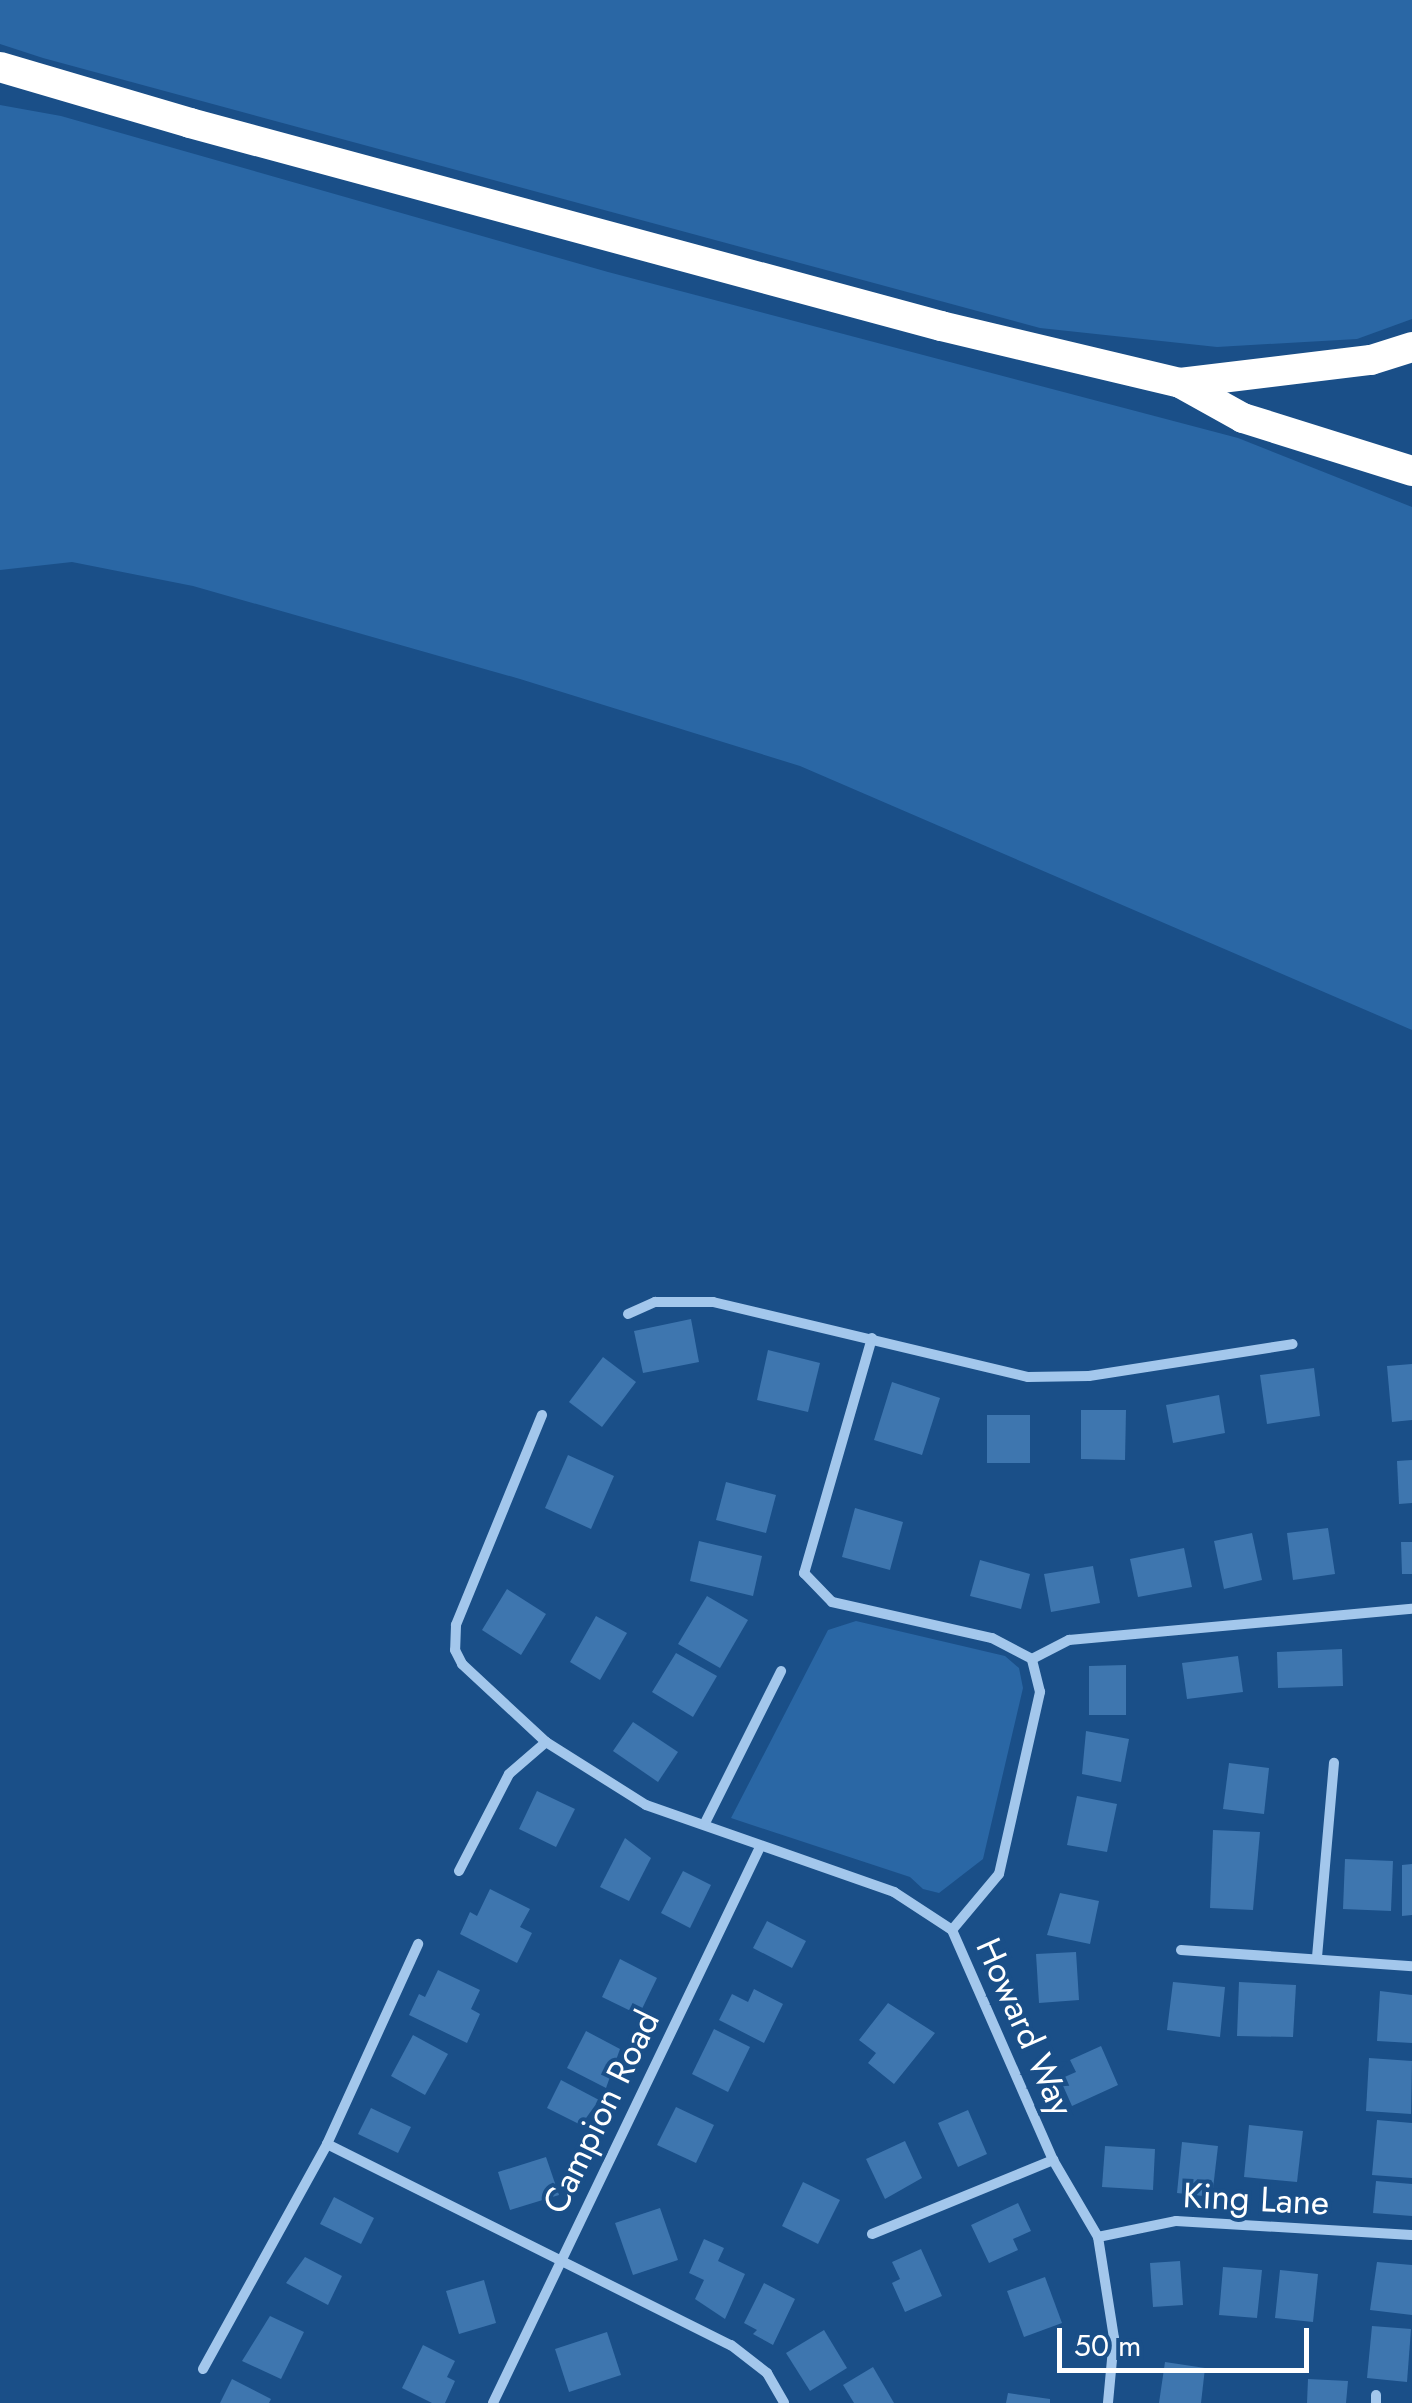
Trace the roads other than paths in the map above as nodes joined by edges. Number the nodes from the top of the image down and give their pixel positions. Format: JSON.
{"nodes":[{"id":1,"x":0,"y":67,"type":"edge"},
{"id":2,"x":1412,"y":347,"type":"edge"},
{"id":3,"x":1180,"y":383,"type":"junction"},
{"id":4,"x":1412,"y":471,"type":"edge"},
{"id":5,"x":628,"y":1314,"type":"dead end"},
{"id":6,"x":872,"y":1338,"type":"junction"},
{"id":7,"x":1293,"y":1344,"type":"dead end"},
{"id":8,"x":542,"y":1415,"type":"dead end"},
{"id":9,"x":1412,"y":1609,"type":"edge"},
{"id":10,"x":1032,"y":1659,"type":"junction"},
{"id":11,"x":781,"y":1672,"type":"dead end"},
{"id":12,"x":546,"y":1742,"type":"junction"},
{"id":13,"x":1334,"y":1763,"type":"dead end"},
{"id":14,"x":704,"y":1823,"type":"junction"},
{"id":15,"x":760,"y":1847,"type":"junction"},
{"id":16,"x":459,"y":1870,"type":"dead end"},
{"id":17,"x":952,"y":1930,"type":"junction"},
{"id":18,"x":418,"y":1944,"type":"dead end"},
{"id":19,"x":1180,"y":1950,"type":"dead end"},
{"id":20,"x":1317,"y":1957,"type":"junction"},
{"id":21,"x":1412,"y":1966,"type":"edge"},
{"id":22,"x":327,"y":2144,"type":"junction"},
{"id":23,"x":1054,"y":2160,"type":"junction"},
{"id":24,"x":872,"y":2234,"type":"dead end"},
{"id":25,"x":1412,"y":2236,"type":"edge"},
{"id":26,"x":1098,"y":2237,"type":"junction"},
{"id":27,"x":560,"y":2259,"type":"junction"},
{"id":28,"x":203,"y":2369,"type":"dead end"},
{"id":29,"x":493,"y":2403,"type":"edge"},
{"id":30,"x":784,"y":2403,"type":"edge"},
{"id":31,"x":1108,"y":2403,"type":"edge"}],
"edges":[{"from":1,"to":3,"type":"highway"},
{"from":2,"to":3,"type":"highway"},
{"from":3,"to":4,"type":"highway"},
{"from":5,"to":6,"type":"street"},
{"from":6,"to":7,"type":"street"},
{"from":6,"to":10,"type":"street"},
{"from":8,"to":12,"type":"street","name":"Howard Way"},
{"from":9,"to":10,"type":"street"},
{"from":10,"to":17,"type":"street"},
{"from":11,"to":14,"type":"street"},
{"from":12,"to":14,"type":"street","name":"Howard Way"},
{"from":12,"to":16,"type":"street"},
{"from":13,"to":20,"type":"street"},
{"from":14,"to":15,"type":"street","name":"Howard Way"},
{"from":15,"to":17,"type":"street","name":"Howard Way"},
{"from":15,"to":27,"type":"street","name":"Campion Road"},
{"from":17,"to":23,"type":"street","name":"Howard Way"},
{"from":18,"to":22,"type":"street"},
{"from":19,"to":20,"type":"street"},
{"from":20,"to":21,"type":"street"},
{"from":22,"to":27,"type":"street"},
{"from":22,"to":28,"type":"street"},
{"from":23,"to":24,"type":"street"},
{"from":23,"to":26,"type":"street","name":"Howard Way"},
{"from":25,"to":26,"type":"street","name":"King Lane"},
{"from":26,"to":31,"type":"street","name":"Howard Way"},
{"from":27,"to":29,"type":"street","name":"Campion Road"},
{"from":27,"to":30,"type":"street"}]}
